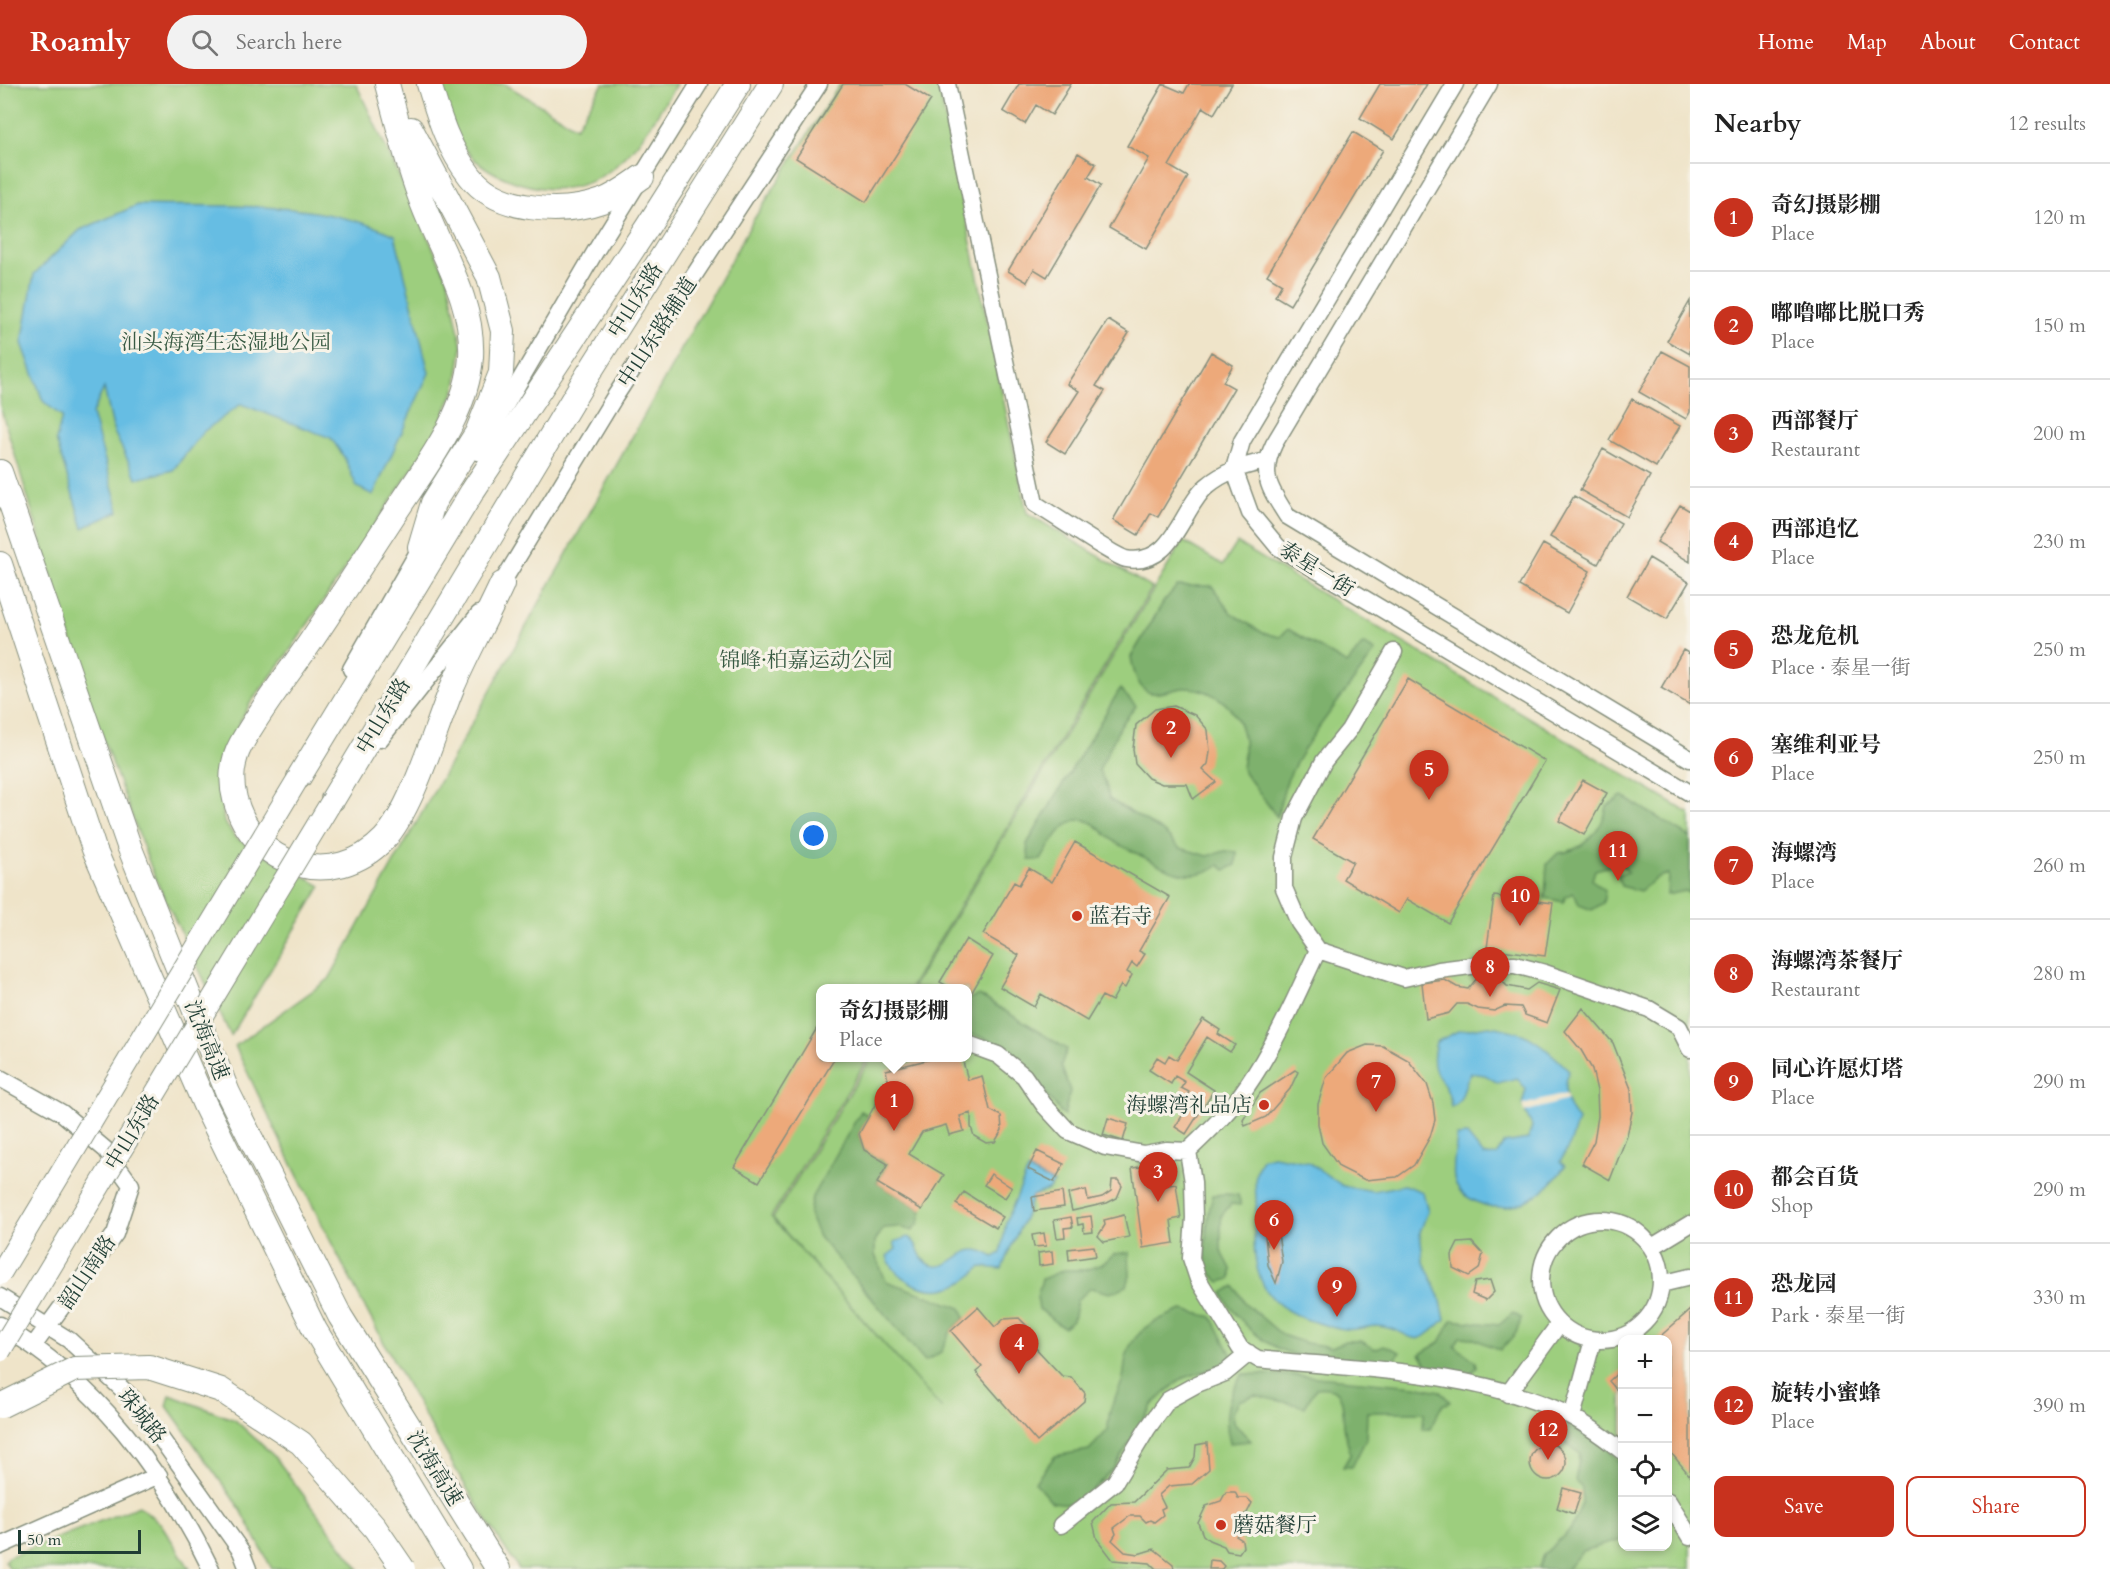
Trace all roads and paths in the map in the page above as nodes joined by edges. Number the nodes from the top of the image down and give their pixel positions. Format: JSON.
{"nodes":[{"id":1,"x":387,"y":84,"type":"edge"},
{"id":2,"x":429,"y":84,"type":"edge"},
{"id":3,"x":699,"y":84,"type":"edge"},
{"id":4,"x":738,"y":84,"type":"edge"},
{"id":5,"x":771,"y":84,"type":"edge"},
{"id":6,"x":819,"y":84,"type":"edge"},
{"id":7,"x":947,"y":84,"type":"edge"},
{"id":8,"x":1455,"y":84,"type":"edge"},
{"id":9,"x":1489,"y":84,"type":"edge"},
{"id":10,"x":642,"y":177,"type":"junction"},
{"id":11,"x":1266,"y":461,"type":"junction"},
{"id":12,"x":1234,"y":469,"type":"junction"},
{"id":13,"x":0,"y":472,"type":"edge"},
{"id":14,"x":420,"y":547,"type":"junction"},
{"id":15,"x":0,"y":564,"type":"edge"},
{"id":16,"x":0,"y":578,"type":"edge"},
{"id":17,"x":502,"y":585,"type":"junction"},
{"id":18,"x":29,"y":651,"type":"junction"},
{"id":19,"x":1394,"y":652,"type":"dead end"},
{"id":20,"x":328,"y":732,"type":"junction"},
{"id":21,"x":1690,"y":759,"type":"edge"},
{"id":22,"x":299,"y":777,"type":"joint"},
{"id":23,"x":1690,"y":793,"type":"edge"},
{"id":24,"x":333,"y":799,"type":"junction"},
{"id":25,"x":1318,"y":951,"type":"junction"},
{"id":26,"x":972,"y":1045,"type":"edge"},
{"id":27,"x":1690,"y":1047,"type":"edge"},
{"id":28,"x":0,"y":1078,"type":"edge"},
{"id":29,"x":1188,"y":1151,"type":"junction"},
{"id":30,"x":1690,"y":1224,"type":"edge"},
{"id":31,"x":1652,"y":1247,"type":"junction"},
{"id":32,"x":0,"y":1274,"type":"edge"},
{"id":33,"x":1690,"y":1277,"type":"edge"},
{"id":34,"x":1661,"y":1284,"type":"junction"},
{"id":35,"x":0,"y":1297,"type":"edge"},
{"id":36,"x":1559,"y":1324,"type":"junction"},
{"id":37,"x":0,"y":1325,"type":"edge"},
{"id":38,"x":49,"y":1328,"type":"junction"},
{"id":39,"x":1593,"y":1340,"type":"junction"},
{"id":40,"x":34,"y":1345,"type":"junction"},
{"id":41,"x":0,"y":1351,"type":"edge"},
{"id":42,"x":1248,"y":1353,"type":"junction"},
{"id":43,"x":1508,"y":1394,"type":"junction"},
{"id":44,"x":0,"y":1406,"type":"edge"},
{"id":45,"x":1572,"y":1417,"type":"junction"},
{"id":46,"x":1618,"y":1447,"type":"edge"},
{"id":47,"x":159,"y":1475,"type":"junction"},
{"id":48,"x":1672,"y":1508,"type":"edge"},
{"id":49,"x":1061,"y":1525,"type":"dead end"},
{"id":50,"x":1690,"y":1537,"type":"edge"},
{"id":51,"x":0,"y":1546,"type":"edge"},
{"id":52,"x":211,"y":1569,"type":"edge"},
{"id":53,"x":248,"y":1569,"type":"edge"},
{"id":54,"x":403,"y":1569,"type":"edge"},
{"id":55,"x":459,"y":1569,"type":"edge"},
{"id":56,"x":498,"y":1569,"type":"edge"}],
"edges":[{"from":1,"to":14,"type":"highway"},
{"from":1,"to":17,"type":"highway"},
{"from":2,"to":10,"type":"highway"},
{"from":3,"to":10,"type":"street"},
{"from":4,"to":20,"type":"highway","name":"中山东路"},
{"from":5,"to":24,"type":"highway","name":"中山东路"},
{"from":6,"to":17,"type":"street","name":"中山东路辅道"},
{"from":7,"to":12,"type":"street"},
{"from":8,"to":12,"type":"street"},
{"from":9,"to":11,"type":"street"},
{"from":10,"to":14,"type":"street"},
{"from":11,"to":12,"type":"street"},
{"from":11,"to":21,"type":"street","name":"泰星一街"},
{"from":12,"to":23,"type":"street","name":"泰星一街"},
{"from":13,"to":56,"type":"highway","name":"沈海高速"},
{"from":14,"to":20,"type":"street"},
{"from":15,"to":18,"type":"highway","name":"沈海高速"},
{"from":16,"to":18,"type":"highway"},
{"from":17,"to":24,"type":"street","name":"中山东路辅道"},
{"from":18,"to":55,"type":"highway","name":"沈海高速"},
{"from":19,"to":25,"type":"street"},
{"from":20,"to":22,"type":"highway","name":"中山东路"},
{"from":22,"to":32,"type":"main road","name":"中山东路","bridge":true},
{"from":24,"to":41,"type":"main road","name":"中山东路","bridge":true},
{"from":25,"to":27,"type":"street"},
{"from":25,"to":29,"type":"street"},
{"from":26,"to":29,"type":"street"},
{"from":28,"to":38,"type":"street","name":"韶山南路"},
{"from":29,"to":42,"type":"street"},
{"from":30,"to":31,"type":"street"},
{"from":31,"to":34,"type":"street"},
{"from":31,"to":36,"type":"street"},
{"from":33,"to":34,"type":"street"},
{"from":34,"to":39,"type":"street"},
{"from":35,"to":38,"type":"street","name":"珠城路"},
{"from":36,"to":39,"type":"street"},
{"from":36,"to":43,"type":"street"},
{"from":37,"to":40,"type":"street","name":"珠城路"},
{"from":38,"to":40,"type":"street","name":"韶山南路"},
{"from":38,"to":53,"type":"street","name":"珠城路"},
{"from":39,"to":45,"type":"street"},
{"from":40,"to":47,"type":"street","name":"珠城路"},
{"from":42,"to":43,"type":"street"},
{"from":42,"to":49,"type":"street"},
{"from":43,"to":45,"type":"street"},
{"from":44,"to":54,"type":"highway","bridge":true},
{"from":45,"to":46,"type":"street"},
{"from":47,"to":51,"type":"street"},
{"from":47,"to":52,"type":"street","name":"珠城路"},
{"from":48,"to":50,"type":"street"}]}
